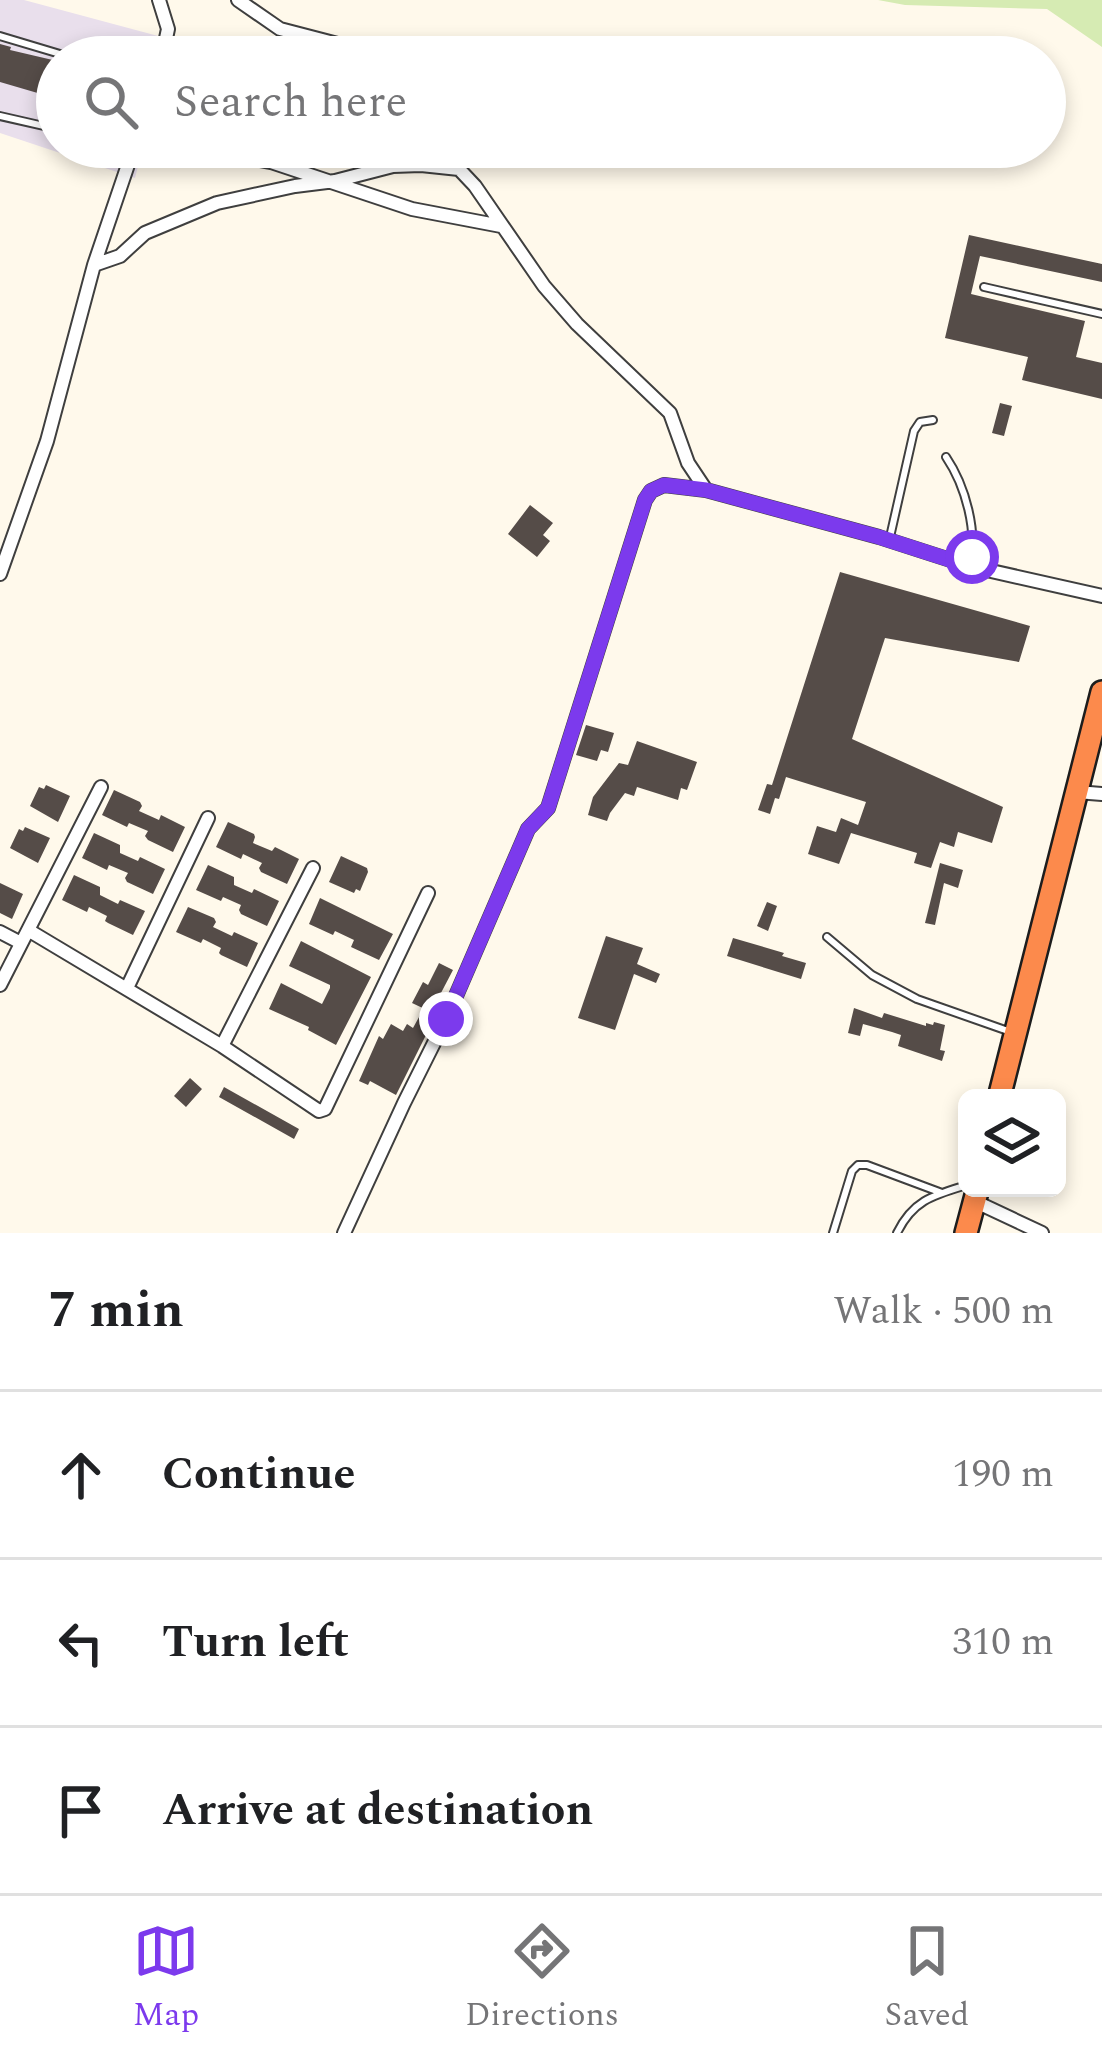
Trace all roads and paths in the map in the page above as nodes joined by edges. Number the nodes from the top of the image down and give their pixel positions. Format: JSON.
{"nodes":[{"id":1,"x":159,"y":0,"type":"edge"},
{"id":2,"x":238,"y":0,"type":"edge"},
{"id":3,"x":0,"y":36,"type":"edge"},
{"id":4,"x":166,"y":36,"type":"edge"},
{"id":5,"x":307,"y":36,"type":"edge"},
{"id":6,"x":36,"y":47,"type":"edge"},
{"id":7,"x":0,"y":116,"type":"edge"},
{"id":8,"x":36,"y":124,"type":"edge"},
{"id":9,"x":124,"y":168,"type":"edge"},
{"id":10,"x":290,"y":168,"type":"edge"},
{"id":11,"x":386,"y":168,"type":"edge"},
{"id":12,"x":450,"y":168,"type":"edge"},
{"id":13,"x":460,"y":169,"type":"joint"},
{"id":14,"x":335,"y":182,"type":"junction"},
{"id":15,"x":501,"y":226,"type":"junction"},
{"id":16,"x":94,"y":266,"type":"junction"},
{"id":17,"x":984,"y":287,"type":"dead end"},
{"id":18,"x":1102,"y":314,"type":"edge"},
{"id":19,"x":934,"y":419,"type":"dead end"},
{"id":20,"x":946,"y":457,"type":"dead end"},
{"id":21,"x":706,"y":490,"type":"junction"},
{"id":22,"x":889,"y":541,"type":"junction"},
{"id":23,"x":969,"y":566,"type":"junction"},
{"id":24,"x":0,"y":574,"type":"edge"},
{"id":25,"x":1102,"y":596,"type":"edge"},
{"id":26,"x":1102,"y":692,"type":"edge"},
{"id":27,"x":101,"y":787,"type":"dead end"},
{"id":28,"x":1077,"y":792,"type":"junction"},
{"id":29,"x":1102,"y":794,"type":"edge"},
{"id":30,"x":208,"y":818,"type":"dead end"},
{"id":31,"x":313,"y":868,"type":"dead end"},
{"id":32,"x":428,"y":893,"type":"dead end"},
{"id":33,"x":0,"y":932,"type":"edge"},
{"id":34,"x":24,"y":937,"type":"junction"},
{"id":35,"x":827,"y":937,"type":"dead end"},
{"id":36,"x":0,"y":985,"type":"edge"},
{"id":37,"x":127,"y":988,"type":"junction"},
{"id":38,"x":1014,"y":1034,"type":"junction"},
{"id":39,"x":222,"y":1046,"type":"junction"},
{"id":40,"x":1001,"y":1089,"type":"edge"},
{"id":41,"x":958,"y":1192,"type":"edge"},
{"id":42,"x":942,"y":1193,"type":"junction"},
{"id":43,"x":972,"y":1197,"type":"edge"},
{"id":44,"x":983,"y":1197,"type":"edge"},
{"id":45,"x":344,"y":1233,"type":"edge"},
{"id":46,"x":833,"y":1233,"type":"edge"},
{"id":47,"x":897,"y":1233,"type":"edge"},
{"id":48,"x":966,"y":1233,"type":"edge"},
{"id":49,"x":1042,"y":1233,"type":"edge"}],
"edges":[{"from":1,"to":4,"type":"street"},
{"from":2,"to":5,"type":"street"},
{"from":3,"to":6,"type":"lane"},
{"from":7,"to":8,"type":"lane"},
{"from":9,"to":16,"type":"street"},
{"from":10,"to":14,"type":"street"},
{"from":11,"to":14,"type":"street"},
{"from":12,"to":13,"type":"street"},
{"from":13,"to":15,"type":"street"},
{"from":14,"to":15,"type":"street"},
{"from":14,"to":16,"type":"street"},
{"from":15,"to":21,"type":"street"},
{"from":16,"to":24,"type":"street"},
{"from":17,"to":18,"type":"lane"},
{"from":19,"to":22,"type":"lane"},
{"from":20,"to":23,"type":"lane"},
{"from":21,"to":22,"type":"street"},
{"from":21,"to":45,"type":"street"},
{"from":22,"to":23,"type":"street"},
{"from":23,"to":25,"type":"street"},
{"from":26,"to":28,"type":"highway"},
{"from":27,"to":34,"type":"street"},
{"from":28,"to":29,"type":"street"},
{"from":28,"to":38,"type":"highway"},
{"from":30,"to":37,"type":"street"},
{"from":31,"to":39,"type":"street"},
{"from":32,"to":39,"type":"street"},
{"from":33,"to":34,"type":"street"},
{"from":34,"to":36,"type":"street"},
{"from":34,"to":37,"type":"street"},
{"from":35,"to":38,"type":"lane"},
{"from":37,"to":39,"type":"street"},
{"from":38,"to":40,"type":"highway"},
{"from":41,"to":42,"type":"lane"},
{"from":42,"to":46,"type":"lane"},
{"from":42,"to":47,"type":"lane"},
{"from":43,"to":48,"type":"highway"},
{"from":44,"to":49,"type":"street"}]}
